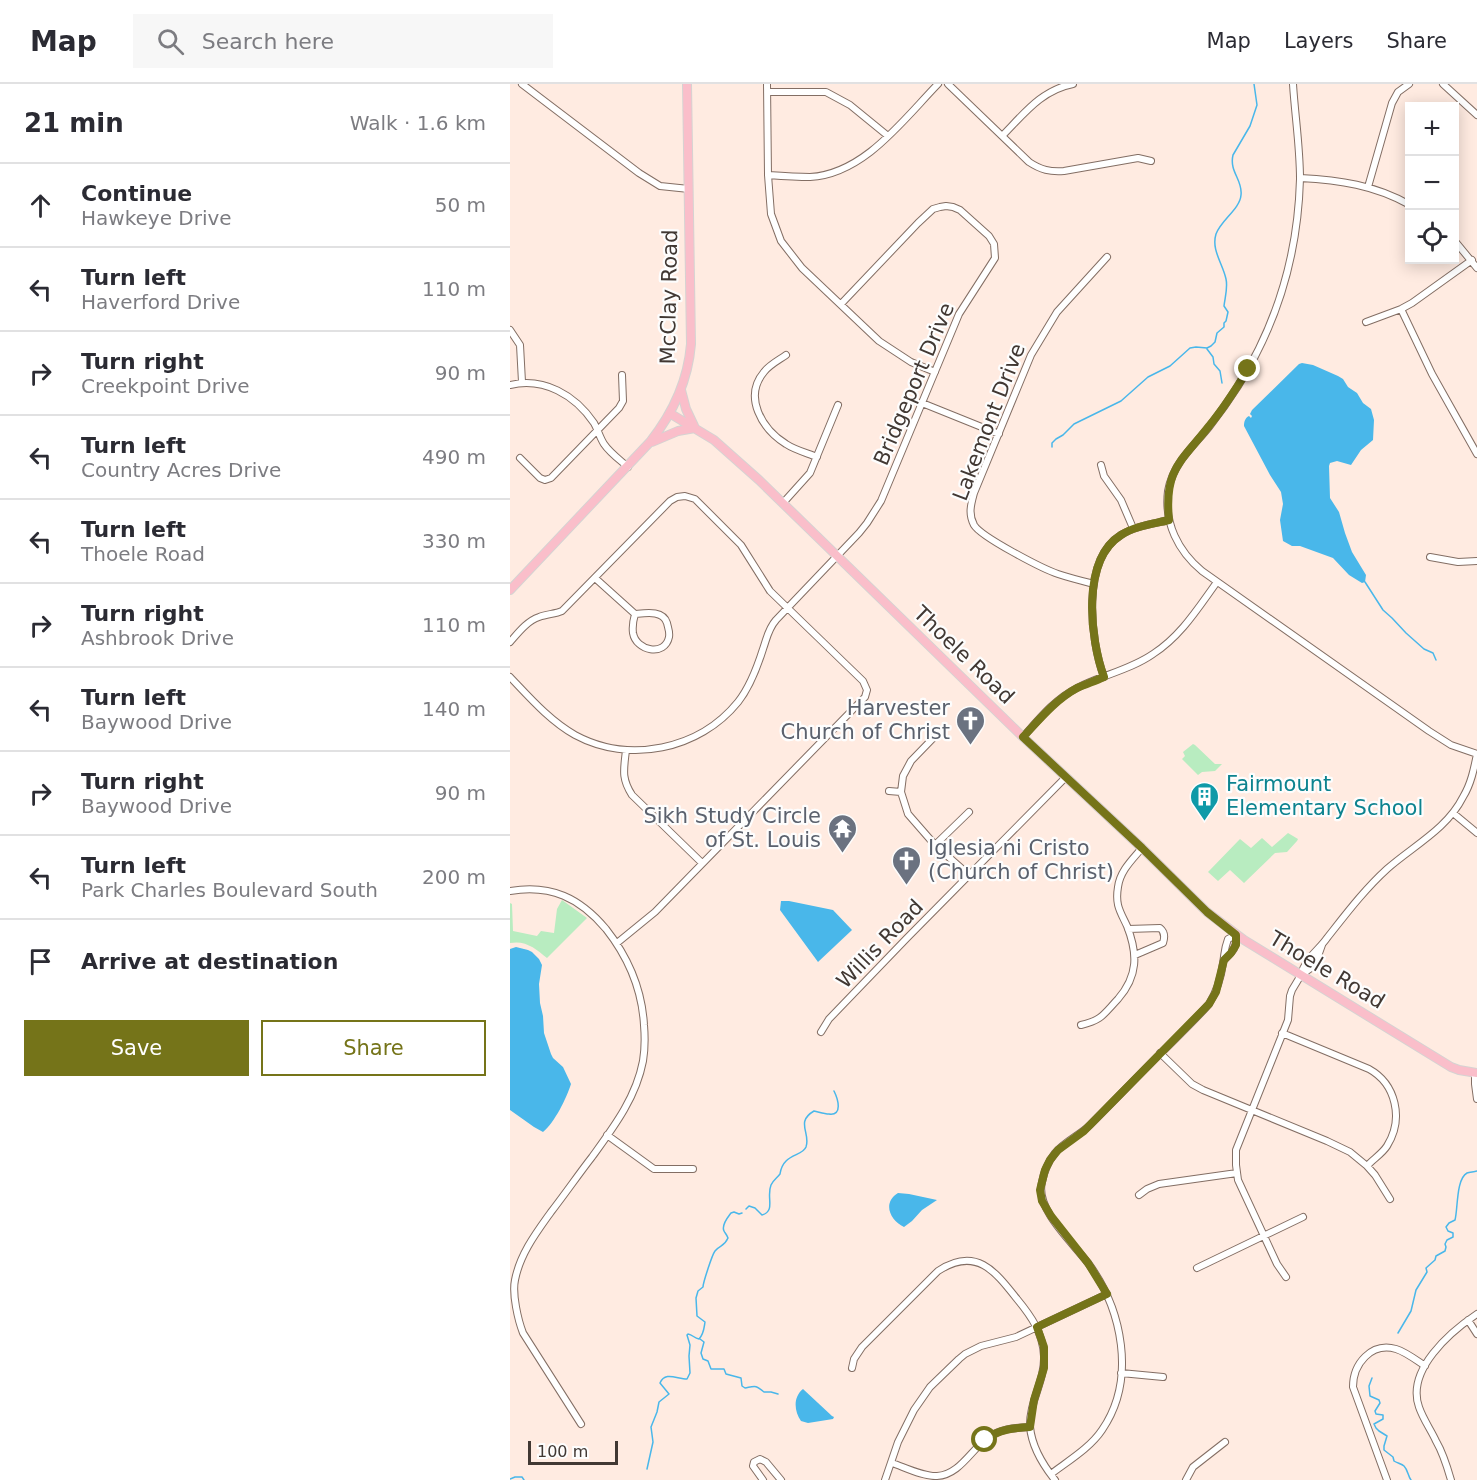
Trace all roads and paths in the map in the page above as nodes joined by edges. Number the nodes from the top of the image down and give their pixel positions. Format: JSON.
{"nodes":[{"id":1,"x":522,"y":84,"type":"edge"},
{"id":2,"x":687,"y":84,"type":"edge"},
{"id":3,"x":767,"y":84,"type":"edge"},
{"id":4,"x":938,"y":84,"type":"edge"},
{"id":5,"x":948,"y":84,"type":"edge"},
{"id":6,"x":1073,"y":84,"type":"edge"},
{"id":7,"x":1293,"y":84,"type":"edge"},
{"id":8,"x":1409,"y":84,"type":"edge"},
{"id":9,"x":1443,"y":84,"type":"edge"},
{"id":10,"x":767,"y":92,"type":"junction"},
{"id":11,"x":1477,"y":115,"type":"edge"},
{"id":12,"x":888,"y":136,"type":"junction"},
{"id":13,"x":1002,"y":136,"type":"junction"},
{"id":14,"x":1150,"y":161,"type":"dead end"},
{"id":15,"x":768,"y":175,"type":"junction"},
{"id":16,"x":1300,"y":178,"type":"junction"},
{"id":17,"x":1368,"y":187,"type":"junction"},
{"id":18,"x":689,"y":189,"type":"junction"},
{"id":19,"x":1405,"y":202,"type":"edge"},
{"id":20,"x":1459,"y":245,"type":"edge"},
{"id":21,"x":1107,"y":256,"type":"dead end"},
{"id":22,"x":1472,"y":261,"type":"junction"},
{"id":23,"x":1477,"y":268,"type":"edge"},
{"id":24,"x":841,"y":304,"type":"junction"},
{"id":25,"x":1401,"y":309,"type":"junction"},
{"id":26,"x":1366,"y":322,"type":"dead end"},
{"id":27,"x":510,"y":330,"type":"edge"},
{"id":28,"x":786,"y":355,"type":"dead end"},
{"id":29,"x":935,"y":372,"type":"junction"},
{"id":30,"x":622,"y":375,"type":"dead end"},
{"id":31,"x":522,"y":382,"type":"junction"},
{"id":32,"x":510,"y":385,"type":"edge"},
{"id":33,"x":681,"y":390,"type":"junction"},
{"id":34,"x":922,"y":403,"type":"junction"},
{"id":35,"x":838,"y":405,"type":"dead end"},
{"id":36,"x":670,"y":414,"type":"junction"},
{"id":37,"x":695,"y":428,"type":"junction"},
{"id":38,"x":597,"y":430,"type":"junction"},
{"id":39,"x":999,"y":434,"type":"junction"},
{"id":40,"x":650,"y":442,"type":"junction"},
{"id":41,"x":1477,"y":454,"type":"edge"},
{"id":42,"x":817,"y":457,"type":"junction"},
{"id":43,"x":520,"y":458,"type":"dead end"},
{"id":44,"x":1101,"y":465,"type":"dead end"},
{"id":45,"x":628,"y":467,"type":"junction"},
{"id":46,"x":783,"y":503,"type":"junction"},
{"id":47,"x":1169,"y":520,"type":"junction"},
{"id":48,"x":1133,"y":528,"type":"junction"},
{"id":49,"x":837,"y":556,"type":"junction"},
{"id":50,"x":1430,"y":557,"type":"dead end"},
{"id":51,"x":1477,"y":561,"type":"edge"},
{"id":52,"x":595,"y":578,"type":"junction"},
{"id":53,"x":1217,"y":582,"type":"junction"},
{"id":54,"x":1094,"y":584,"type":"junction"},
{"id":55,"x":510,"y":590,"type":"edge"},
{"id":56,"x":788,"y":608,"type":"junction"},
{"id":57,"x":635,"y":614,"type":"junction"},
{"id":58,"x":510,"y":642,"type":"edge"},
{"id":59,"x":510,"y":677,"type":"edge"},
{"id":60,"x":1104,"y":677,"type":"junction"},
{"id":61,"x":941,"y":730,"type":"dead end"},
{"id":62,"x":1023,"y":737,"type":"junction"},
{"id":63,"x":626,"y":750,"type":"junction"},
{"id":64,"x":1477,"y":754,"type":"edge"},
{"id":65,"x":1065,"y":777,"type":"junction"},
{"id":66,"x":889,"y":791,"type":"dead end"},
{"id":67,"x":901,"y":792,"type":"junction"},
{"id":68,"x":969,"y":812,"type":"dead end"},
{"id":69,"x":1453,"y":813,"type":"junction"},
{"id":70,"x":1477,"y":832,"type":"edge"},
{"id":71,"x":935,"y":845,"type":"junction"},
{"id":72,"x":1142,"y":848,"type":"junction"},
{"id":73,"x":702,"y":863,"type":"junction"},
{"id":74,"x":969,"y":875,"type":"junction"},
{"id":75,"x":510,"y":891,"type":"edge"},
{"id":76,"x":1128,"y":929,"type":"junction"},
{"id":77,"x":1236,"y":935,"type":"junction"},
{"id":78,"x":617,"y":943,"type":"junction"},
{"id":79,"x":1135,"y":955,"type":"junction"},
{"id":80,"x":1301,"y":975,"type":"junction"},
{"id":81,"x":1081,"y":1024,"type":"dead end"},
{"id":82,"x":821,"y":1032,"type":"dead end"},
{"id":83,"x":1282,"y":1033,"type":"junction"},
{"id":84,"x":1160,"y":1053,"type":"junction"},
{"id":85,"x":1476,"y":1073,"type":"edge"},
{"id":86,"x":1477,"y":1099,"type":"edge"},
{"id":87,"x":1251,"y":1110,"type":"junction"},
{"id":88,"x":608,"y":1136,"type":"junction"},
{"id":89,"x":1367,"y":1166,"type":"junction"},
{"id":90,"x":693,"y":1169,"type":"dead end"},
{"id":91,"x":1237,"y":1173,"type":"junction"},
{"id":92,"x":1138,"y":1195,"type":"dead end"},
{"id":93,"x":1390,"y":1199,"type":"dead end"},
{"id":94,"x":1303,"y":1217,"type":"dead end"},
{"id":95,"x":1264,"y":1236,"type":"junction"},
{"id":96,"x":1197,"y":1268,"type":"dead end"},
{"id":97,"x":1286,"y":1277,"type":"dead end"},
{"id":98,"x":512,"y":1282,"type":"edge"},
{"id":99,"x":1107,"y":1294,"type":"junction"},
{"id":100,"x":1477,"y":1314,"type":"edge"},
{"id":101,"x":1468,"y":1320,"type":"junction"},
{"id":102,"x":1037,"y":1327,"type":"junction"},
{"id":103,"x":1477,"y":1334,"type":"edge"},
{"id":104,"x":1425,"y":1366,"type":"junction"},
{"id":105,"x":852,"y":1368,"type":"dead end"},
{"id":106,"x":1121,"y":1372,"type":"junction"},
{"id":107,"x":1163,"y":1377,"type":"dead end"},
{"id":108,"x":581,"y":1424,"type":"dead end"},
{"id":109,"x":1030,"y":1427,"type":"junction"},
{"id":110,"x":1225,"y":1442,"type":"dead end"},
{"id":111,"x":892,"y":1463,"type":"junction"},
{"id":112,"x":1053,"y":1477,"type":"edge"},
{"id":113,"x":763,"y":1480,"type":"edge"},
{"id":114,"x":781,"y":1480,"type":"edge"},
{"id":115,"x":885,"y":1480,"type":"edge"},
{"id":116,"x":1186,"y":1480,"type":"edge"},
{"id":117,"x":1387,"y":1480,"type":"edge"},
{"id":118,"x":1451,"y":1480,"type":"edge"}],
"edges":[{"from":1,"to":18,"type":"street"},
{"from":2,"to":18,"type":"main road","name":"McClay Road"},
{"from":3,"to":10,"type":"street"},
{"from":4,"to":12,"type":"street"},
{"from":5,"to":13,"type":"street"},
{"from":6,"to":13,"type":"street"},
{"from":7,"to":16,"type":"street"},
{"from":8,"to":17,"type":"street"},
{"from":9,"to":11,"type":"street"},
{"from":10,"to":12,"type":"street"},
{"from":10,"to":15,"type":"street"},
{"from":12,"to":15,"type":"street"},
{"from":13,"to":14,"type":"street"},
{"from":15,"to":24,"type":"street"},
{"from":16,"to":17,"type":"street"},
{"from":16,"to":47,"type":"street"},
{"from":17,"to":19,"type":"street"},
{"from":18,"to":33,"type":"main road","name":"McClay Road"},
{"from":20,"to":22,"type":"street"},
{"from":21,"to":39,"type":"street","name":"Lakemont Drive"},
{"from":22,"to":23,"type":"street"},
{"from":22,"to":25,"type":"street"},
{"from":24,"to":29,"type":"street"},
{"from":24,"to":29,"type":"street","name":"Bridgeport Drive"},
{"from":25,"to":26,"type":"street"},
{"from":25,"to":41,"type":"street"},
{"from":27,"to":31,"type":"street"},
{"from":28,"to":42,"type":"street"},
{"from":29,"to":34,"type":"street","name":"Bridgeport Drive"},
{"from":30,"to":38,"type":"street"},
{"from":31,"to":32,"type":"street"},
{"from":31,"to":38,"type":"street"},
{"from":33,"to":36,"type":"main road","name":"McClay Road"},
{"from":33,"to":37,"type":"main road"},
{"from":34,"to":39,"type":"street"},
{"from":34,"to":49,"type":"street","name":"Bridgeport Drive"},
{"from":35,"to":42,"type":"street"},
{"from":36,"to":37,"type":"main road","name":"Thoele Road"},
{"from":36,"to":40,"type":"main road","name":"McClay Road"},
{"from":37,"to":40,"type":"main road"},
{"from":37,"to":46,"type":"main road","name":"Thoele Road"},
{"from":38,"to":43,"type":"street"},
{"from":38,"to":45,"type":"street"},
{"from":39,"to":54,"type":"street","name":"Lakemont Drive"},
{"from":40,"to":45,"type":"main road","name":"McClay Road"},
{"from":42,"to":46,"type":"street"},
{"from":44,"to":48,"type":"street"},
{"from":45,"to":55,"type":"main road","name":"McClay Road"},
{"from":46,"to":49,"type":"main road","name":"Thoele Road"},
{"from":47,"to":48,"type":"street"},
{"from":47,"to":53,"type":"street"},
{"from":48,"to":54,"type":"street"},
{"from":49,"to":56,"type":"street","name":"Bridgeport Drive"},
{"from":49,"to":62,"type":"main road","name":"Thoele Road"},
{"from":50,"to":51,"type":"street"},
{"from":52,"to":56,"type":"street"},
{"from":52,"to":57,"type":"street"},
{"from":52,"to":58,"type":"street"},
{"from":53,"to":60,"type":"street"},
{"from":53,"to":64,"type":"street"},
{"from":54,"to":60,"type":"street"},
{"from":56,"to":63,"type":"street","name":"Bridgeport Drive"},
{"from":56,"to":73,"type":"street"},
{"from":57,"to":57,"type":"street"},
{"from":59,"to":63,"type":"street","name":"Bridgeport Drive"},
{"from":60,"to":62,"type":"street"},
{"from":61,"to":67,"type":"street"},
{"from":62,"to":65,"type":"main road","name":"Thoele Road"},
{"from":63,"to":73,"type":"street"},
{"from":64,"to":69,"type":"street"},
{"from":65,"to":72,"type":"main road","name":"Thoele Road"},
{"from":65,"to":74,"type":"street","name":"Willis Road"},
{"from":66,"to":67,"type":"street"},
{"from":67,"to":71,"type":"street"},
{"from":68,"to":71,"type":"street"},
{"from":69,"to":70,"type":"street"},
{"from":69,"to":80,"type":"street"},
{"from":71,"to":74,"type":"street"},
{"from":72,"to":76,"type":"street"},
{"from":72,"to":77,"type":"main road","name":"Thoele Road"},
{"from":73,"to":78,"type":"street"},
{"from":74,"to":82,"type":"street","name":"Willis Road"},
{"from":75,"to":78,"type":"street"},
{"from":76,"to":79,"type":"street"},
{"from":76,"to":79,"type":"street"},
{"from":77,"to":80,"type":"main road","name":"Thoele Road"},
{"from":77,"to":84,"type":"street"},
{"from":78,"to":88,"type":"street"},
{"from":79,"to":81,"type":"street"},
{"from":80,"to":83,"type":"street"},
{"from":80,"to":85,"type":"main road","name":"Thoele Road"},
{"from":83,"to":87,"type":"street"},
{"from":83,"to":89,"type":"street"},
{"from":84,"to":87,"type":"street"},
{"from":84,"to":99,"type":"street"},
{"from":85,"to":86,"type":"street"},
{"from":87,"to":89,"type":"street"},
{"from":87,"to":91,"type":"street"},
{"from":88,"to":90,"type":"street"},
{"from":88,"to":98,"type":"street"},
{"from":89,"to":93,"type":"street"},
{"from":91,"to":92,"type":"street"},
{"from":91,"to":95,"type":"street"},
{"from":94,"to":95,"type":"street"},
{"from":95,"to":96,"type":"street"},
{"from":95,"to":97,"type":"street"},
{"from":98,"to":108,"type":"street"},
{"from":99,"to":102,"type":"street"},
{"from":99,"to":106,"type":"street"},
{"from":100,"to":101,"type":"street"},
{"from":101,"to":103,"type":"street"},
{"from":101,"to":104,"type":"street"},
{"from":102,"to":105,"type":"street"},
{"from":102,"to":109,"type":"street"},
{"from":102,"to":111,"type":"street"},
{"from":104,"to":117,"type":"street"},
{"from":104,"to":118,"type":"street"},
{"from":106,"to":107,"type":"street"},
{"from":106,"to":112,"type":"street"},
{"from":109,"to":111,"type":"street"},
{"from":109,"to":112,"type":"street"},
{"from":110,"to":116,"type":"street"},
{"from":111,"to":115,"type":"street"},
{"from":113,"to":114,"type":"street"}]}
